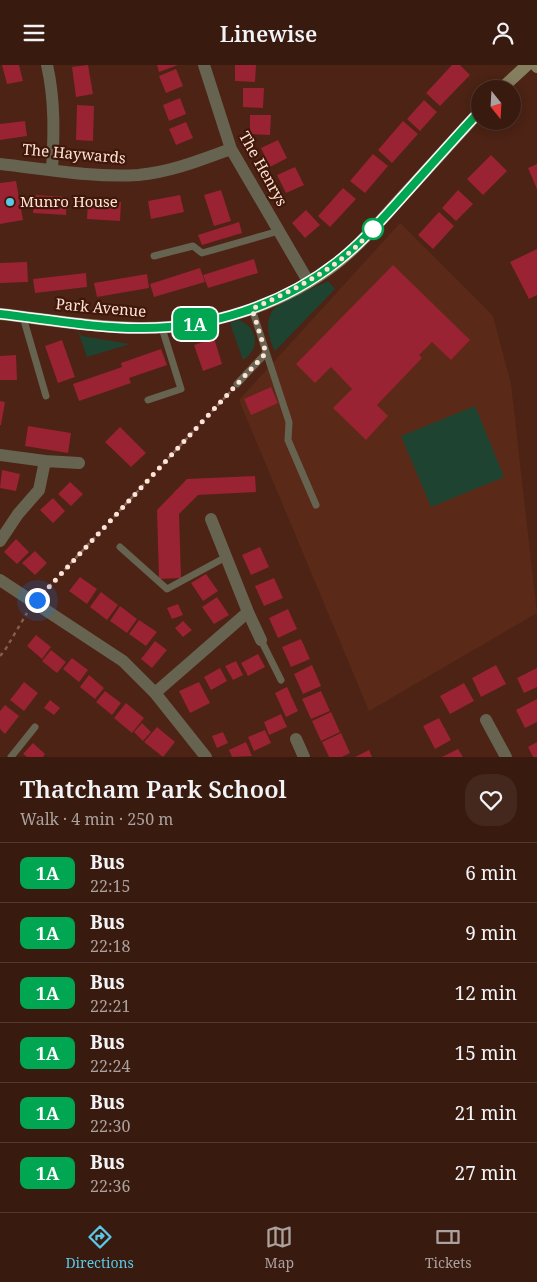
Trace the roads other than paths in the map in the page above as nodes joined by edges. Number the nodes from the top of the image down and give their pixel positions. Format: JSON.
{"nodes":[{"id":1,"x":47,"y":65,"type":"edge"},
{"id":2,"x":204,"y":65,"type":"edge"},
{"id":3,"x":527,"y":65,"type":"edge"},
{"id":4,"x":511,"y":80,"type":"edge"},
{"id":5,"x":471,"y":121,"type":"edge"},
{"id":6,"x":231,"y":149,"type":"junction"},
{"id":7,"x":0,"y":164,"type":"edge"},
{"id":8,"x":52,"y":170,"type":"junction"},
{"id":9,"x":279,"y":231,"type":"junction"},
{"id":10,"x":154,"y":256,"type":"dead end"},
{"id":11,"x":308,"y":281,"type":"junction"},
{"id":12,"x":252,"y":309,"type":"junction"},
{"id":13,"x":0,"y":314,"type":"edge"},
{"id":14,"x":23,"y":317,"type":"junction"},
{"id":15,"x":162,"y":328,"type":"junction"},
{"id":16,"x":266,"y":353,"type":"junction"},
{"id":17,"x":237,"y":384,"type":"road end"},
{"id":18,"x":46,"y":395,"type":"dead end"},
{"id":19,"x":148,"y":400,"type":"dead end"},
{"id":20,"x":0,"y":455,"type":"edge"},
{"id":21,"x":45,"y":461,"type":"junction"},
{"id":22,"x":79,"y":463,"type":"dead end"},
{"id":23,"x":316,"y":505,"type":"dead end"},
{"id":24,"x":211,"y":519,"type":"dead end"},
{"id":25,"x":0,"y":541,"type":"edge"},
{"id":26,"x":120,"y":547,"type":"dead end"},
{"id":27,"x":226,"y":557,"type":"junction"},
{"id":28,"x":0,"y":580,"type":"edge"},
{"id":29,"x":248,"y":611,"type":"junction"},
{"id":30,"x":261,"y":640,"type":"joint"},
{"id":31,"x":282,"y":680,"type":"dead end"},
{"id":32,"x":155,"y":693,"type":"junction"},
{"id":33,"x":486,"y":720,"type":"dead end"},
{"id":34,"x":34,"y":727,"type":"dead end"},
{"id":35,"x":296,"y":739,"type":"dead end"},
{"id":36,"x":11,"y":757,"type":"edge"},
{"id":37,"x":206,"y":757,"type":"edge"},
{"id":38,"x":304,"y":757,"type":"edge"},
{"id":39,"x":506,"y":757,"type":"edge"}],
"edges":[{"from":1,"to":8,"type":"street"},
{"from":2,"to":6,"type":"street","name":"The Henrys"},
{"from":3,"to":4,"type":"street"},
{"from":5,"to":11,"type":"street","name":"Park Avenue"},
{"from":6,"to":8,"type":"street","name":"The Haywards"},
{"from":6,"to":9,"type":"street","name":"The Henrys"},
{"from":7,"to":8,"type":"street","name":"The Haywards"},
{"from":9,"to":10,"type":"lane"},
{"from":9,"to":11,"type":"street","name":"The Henrys"},
{"from":11,"to":12,"type":"street","name":"Park Avenue"},
{"from":12,"to":15,"type":"street","name":"Park Avenue"},
{"from":12,"to":16,"type":"lane"},
{"from":13,"to":14,"type":"street","name":"Park Avenue"},
{"from":14,"to":15,"type":"street","name":"Park Avenue"},
{"from":14,"to":18,"type":"lane"},
{"from":15,"to":19,"type":"lane"},
{"from":16,"to":17,"type":"lane"},
{"from":16,"to":23,"type":"lane"},
{"from":20,"to":21,"type":"street"},
{"from":21,"to":22,"type":"street"},
{"from":21,"to":25,"type":"street"},
{"from":24,"to":27,"type":"street"},
{"from":26,"to":27,"type":"lane"},
{"from":27,"to":29,"type":"street"},
{"from":28,"to":32,"type":"street"},
{"from":29,"to":30,"type":"street"},
{"from":29,"to":32,"type":"street"},
{"from":30,"to":31,"type":"lane"},
{"from":32,"to":37,"type":"street"},
{"from":33,"to":39,"type":"street"},
{"from":34,"to":36,"type":"lane"},
{"from":35,"to":38,"type":"street"}]}
